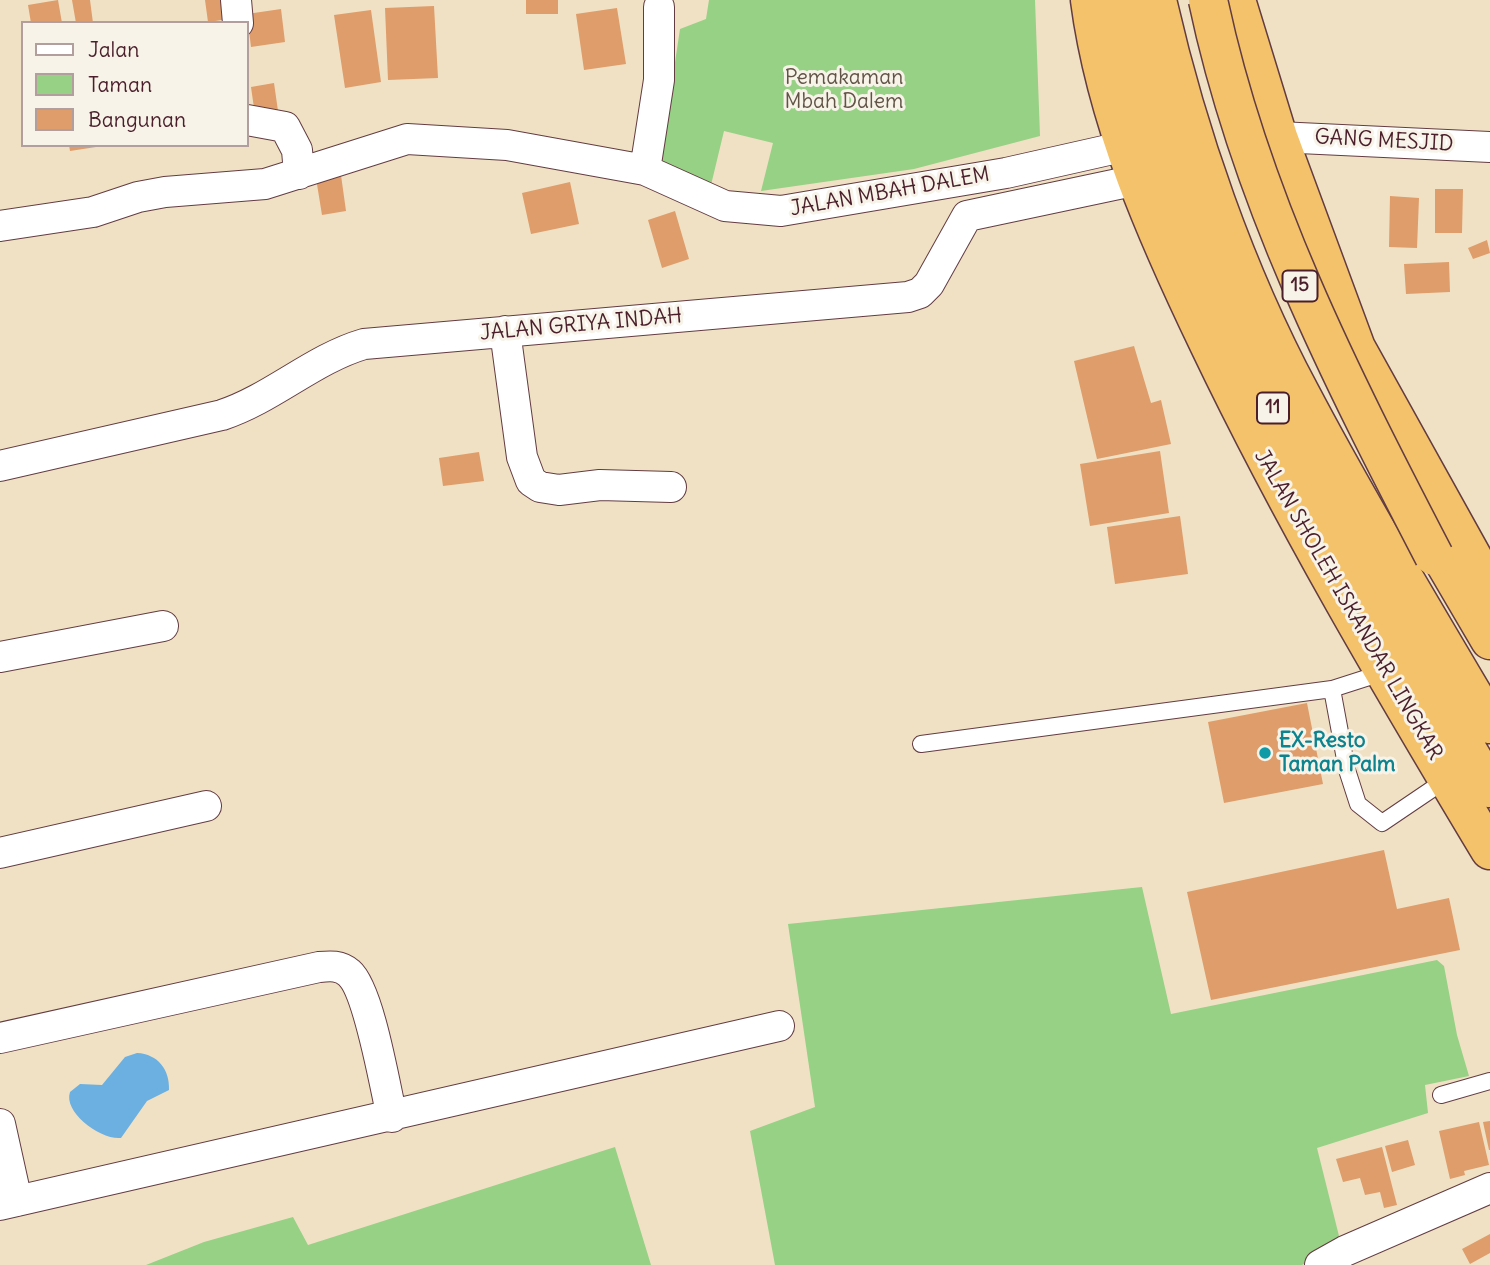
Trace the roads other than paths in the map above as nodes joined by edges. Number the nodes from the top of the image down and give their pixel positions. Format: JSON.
{"nodes":[{"id":1,"x":236,"y":0,"type":"edge"},
{"id":2,"x":1090,"y":0,"type":"edge"},
{"id":3,"x":1120,"y":0,"type":"edge"},
{"id":4,"x":1157,"y":0,"type":"edge"},
{"id":5,"x":1201,"y":0,"type":"edge"},
{"id":6,"x":1208,"y":0,"type":"edge"},
{"id":7,"x":1236,"y":0,"type":"edge"},
{"id":8,"x":659,"y":7,"type":"dead end"},
{"id":9,"x":238,"y":21,"type":"edge"},
{"id":10,"x":248,"y":120,"type":"edge"},
{"id":11,"x":1278,"y":137,"type":"junction"},
{"id":12,"x":1490,"y":146,"type":"edge"},
{"id":13,"x":1132,"y":163,"type":"junction"},
{"id":14,"x":645,"y":170,"type":"junction"},
{"id":15,"x":299,"y":174,"type":"junction"},
{"id":16,"x":0,"y":226,"type":"edge"},
{"id":17,"x":505,"y":331,"type":"junction"},
{"id":18,"x":0,"y":466,"type":"edge"},
{"id":19,"x":671,"y":487,"type":"dead end"},
{"id":20,"x":1490,"y":589,"type":"edge"},
{"id":21,"x":163,"y":626,"type":"dead end"},
{"id":22,"x":1490,"y":640,"type":"edge"},
{"id":23,"x":1490,"y":652,"type":"edge"},
{"id":24,"x":0,"y":657,"type":"edge"},
{"id":25,"x":1385,"y":672,"type":"junction"},
{"id":26,"x":1332,"y":689,"type":"junction"},
{"id":27,"x":1490,"y":724,"type":"edge"},
{"id":28,"x":921,"y":744,"type":"dead end"},
{"id":29,"x":1447,"y":779,"type":"junction"},
{"id":30,"x":1490,"y":788,"type":"edge"},
{"id":31,"x":206,"y":806,"type":"dead end"},
{"id":32,"x":1490,"y":850,"type":"edge"},
{"id":33,"x":0,"y":853,"type":"edge"},
{"id":34,"x":779,"y":1026,"type":"dead end"},
{"id":35,"x":0,"y":1038,"type":"edge"},
{"id":36,"x":1490,"y":1081,"type":"edge"},
{"id":37,"x":1441,"y":1095,"type":"dead end"},
{"id":38,"x":392,"y":1117,"type":"junction"},
{"id":39,"x":0,"y":1124,"type":"edge"},
{"id":40,"x":1490,"y":1188,"type":"edge"},
{"id":41,"x":9,"y":1203,"type":"edge"},
{"id":42,"x":1321,"y":1265,"type":"edge"}],
"edges":[{"from":1,"to":9,"type":"street"},
{"from":2,"to":13,"type":"highway","name":"JALAN SHOLEH ISKANDAR LINGKAR"},
{"from":3,"to":30,"type":"highway","number":"11"},
{"from":4,"to":27,"type":"highway","number":"15"},
{"from":5,"to":22,"type":"highway"},
{"from":6,"to":23,"type":"highway","number":"15","bridge":true},
{"from":7,"to":11,"type":"highway"},
{"from":8,"to":14,"type":"street"},
{"from":10,"to":15,"type":"street"},
{"from":11,"to":12,"type":"street","name":"GANG MESJID"},
{"from":11,"to":20,"type":"highway"},
{"from":13,"to":14,"type":"street","name":"JALAN MBAH DALEM"},
{"from":13,"to":17,"type":"street","name":"JALAN GRIYA INDAH"},
{"from":13,"to":25,"type":"highway","name":"JALAN SHOLEH ISKANDAR LINGKAR"},
{"from":14,"to":15,"type":"street","name":"JALAN MBAH DALEM"},
{"from":15,"to":16,"type":"street","name":"JALAN MBAH DALEM"},
{"from":17,"to":18,"type":"street","name":"JALAN GRIYA INDAH"},
{"from":17,"to":19,"type":"street"},
{"from":21,"to":24,"type":"street"},
{"from":25,"to":26,"type":"lane"},
{"from":25,"to":29,"type":"highway","name":"JALAN SHOLEH ISKANDAR LINGKAR"},
{"from":26,"to":28,"type":"lane"},
{"from":26,"to":29,"type":"lane"},
{"from":29,"to":32,"type":"highway","name":"JALAN SHOLEH ISKANDAR LINGKAR"},
{"from":31,"to":33,"type":"street"},
{"from":34,"to":38,"type":"street"},
{"from":35,"to":38,"type":"street"},
{"from":36,"to":37,"type":"lane"},
{"from":38,"to":41,"type":"street"},
{"from":39,"to":41,"type":"street"},
{"from":40,"to":42,"type":"street"}]}
